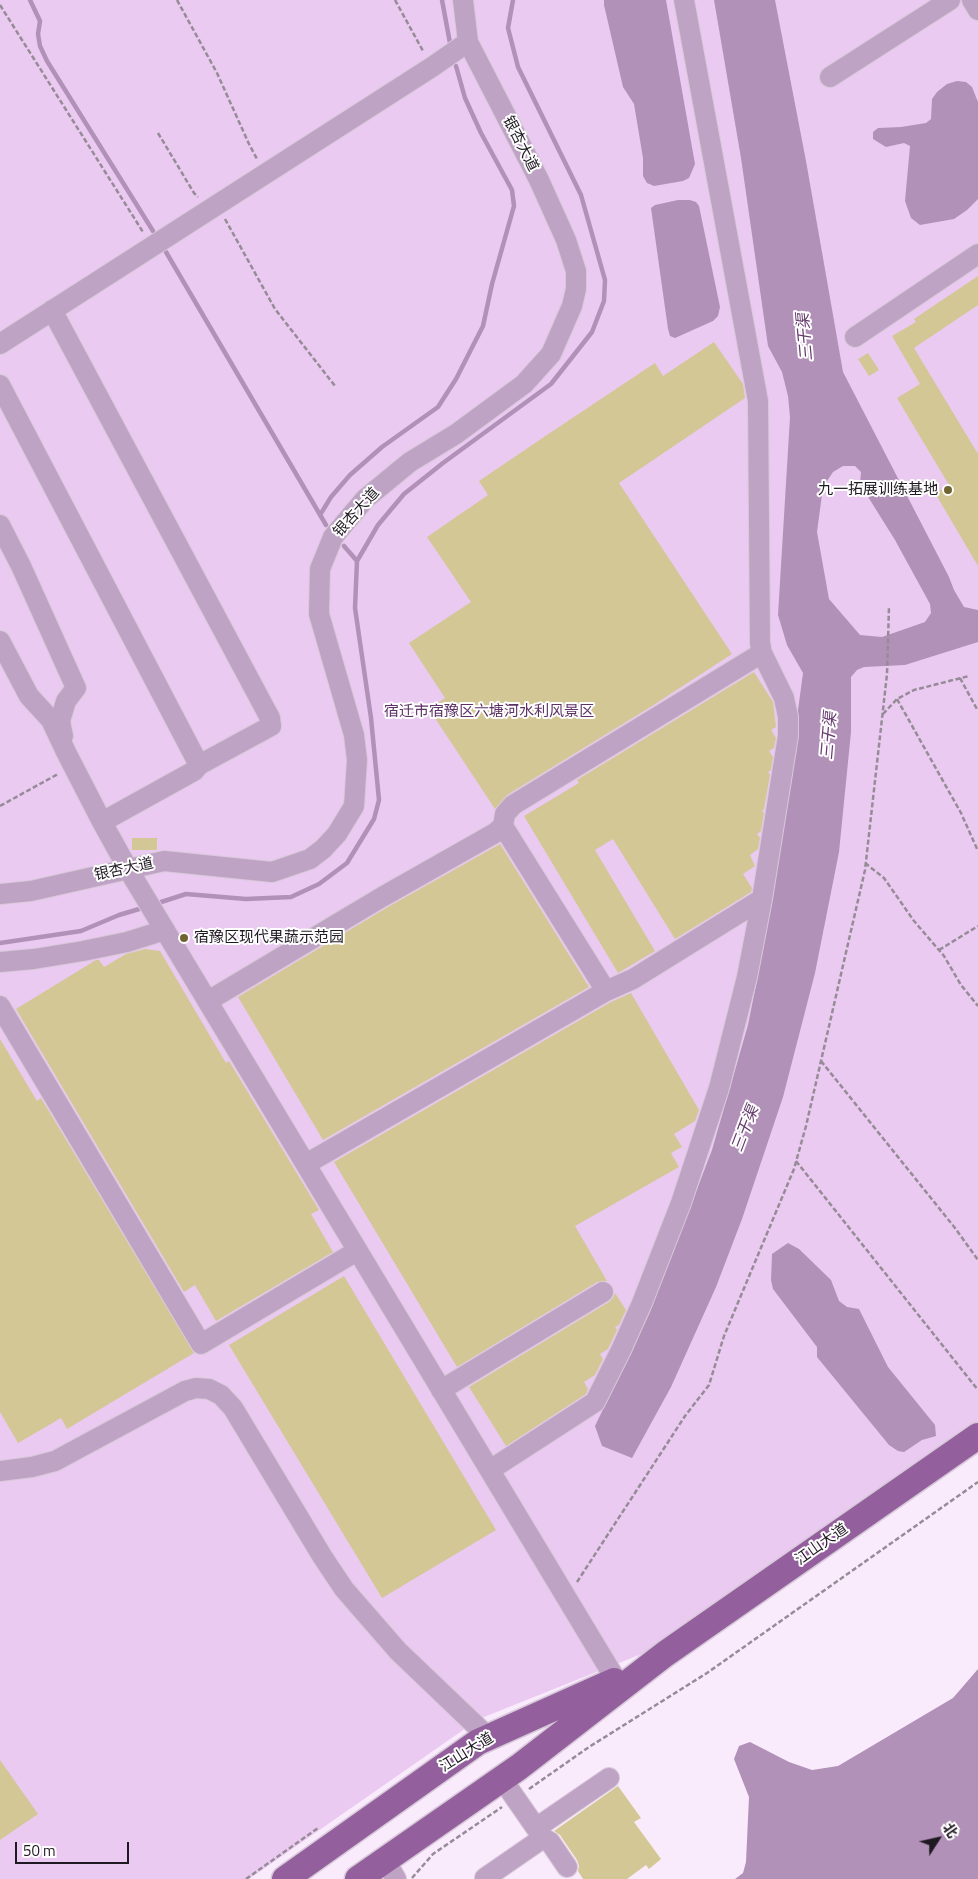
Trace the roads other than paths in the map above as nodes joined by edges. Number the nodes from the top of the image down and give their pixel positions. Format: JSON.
{"nodes":[{"id":1,"x":463,"y":0,"type":"edge"},
{"id":2,"x":684,"y":0,"type":"edge"},
{"id":3,"x":950,"y":0,"type":"edge"},
{"id":4,"x":972,"y":0,"type":"edge"},
{"id":5,"x":978,"y":10,"type":"edge"},
{"id":6,"x":468,"y":42,"type":"junction"},
{"id":7,"x":830,"y":77,"type":"dead end"},
{"id":8,"x":978,"y":254,"type":"edge"},
{"id":9,"x":52,"y":310,"type":"junction"},
{"id":10,"x":855,"y":337,"type":"dead end"},
{"id":11,"x":0,"y":344,"type":"edge"},
{"id":12,"x":0,"y":385,"type":"edge"},
{"id":13,"x":0,"y":525,"type":"edge"},
{"id":14,"x":0,"y":641,"type":"edge"},
{"id":15,"x":762,"y":653,"type":"junction"},
{"id":16,"x":69,"y":758,"type":"junction"},
{"id":17,"x":199,"y":765,"type":"junction"},
{"id":18,"x":102,"y":822,"type":"junction"},
{"id":19,"x":503,"y":826,"type":"junction"},
{"id":20,"x":130,"y":872,"type":"junction"},
{"id":21,"x":0,"y":894,"type":"edge"},
{"id":22,"x":762,"y":899,"type":"junction"},
{"id":23,"x":161,"y":923,"type":"junction"},
{"id":24,"x":0,"y":962,"type":"edge"},
{"id":25,"x":606,"y":991,"type":"junction"},
{"id":26,"x":208,"y":1001,"type":"junction"},
{"id":27,"x":0,"y":1006,"type":"edge"},
{"id":28,"x":306,"y":1164,"type":"junction"},
{"id":29,"x":357,"y":1251,"type":"junction"},
{"id":30,"x":603,"y":1292,"type":"dead end"},
{"id":31,"x":441,"y":1390,"type":"junction"},
{"id":32,"x":978,"y":1436,"type":"edge"},
{"id":33,"x":490,"y":1470,"type":"junction"},
{"id":34,"x":0,"y":1471,"type":"edge"},
{"id":35,"x":665,"y":1654,"type":"junction"},
{"id":36,"x":616,"y":1680,"type":"junction"},
{"id":37,"x":488,"y":1738,"type":"junction"},
{"id":38,"x":609,"y":1778,"type":"dead end"},
{"id":39,"x":508,"y":1788,"type":"junction"},
{"id":40,"x":540,"y":1833,"type":"junction"},
{"id":41,"x":567,"y":1866,"type":"dead end"},
{"id":42,"x":391,"y":1870,"type":"edge"},
{"id":43,"x":485,"y":1878,"type":"edge"},
{"id":44,"x":285,"y":1879,"type":"edge"},
{"id":45,"x":358,"y":1879,"type":"edge"}],
"edges":[{"from":1,"to":6,"type":"street","name":"银杏大道"},
{"from":2,"to":15,"type":"street"},
{"from":3,"to":7,"type":"street"},
{"from":4,"to":5,"type":"street"},
{"from":6,"to":9,"type":"street"},
{"from":6,"to":20,"type":"street","name":"银杏大道"},
{"from":8,"to":10,"type":"street"},
{"from":9,"to":11,"type":"street"},
{"from":9,"to":17,"type":"street"},
{"from":12,"to":17,"type":"street"},
{"from":13,"to":16,"type":"street"},
{"from":14,"to":16,"type":"street"},
{"from":15,"to":19,"type":"street"},
{"from":15,"to":22,"type":"street"},
{"from":16,"to":18,"type":"street"},
{"from":17,"to":18,"type":"street"},
{"from":18,"to":20,"type":"street"},
{"from":19,"to":25,"type":"street"},
{"from":19,"to":26,"type":"street"},
{"from":20,"to":21,"type":"street","name":"银杏大道"},
{"from":20,"to":23,"type":"street"},
{"from":22,"to":25,"type":"street"},
{"from":22,"to":33,"type":"street"},
{"from":23,"to":24,"type":"street"},
{"from":23,"to":26,"type":"street"},
{"from":25,"to":28,"type":"street"},
{"from":26,"to":28,"type":"street"},
{"from":27,"to":29,"type":"street"},
{"from":28,"to":29,"type":"street"},
{"from":29,"to":31,"type":"street"},
{"from":30,"to":31,"type":"street"},
{"from":31,"to":33,"type":"street"},
{"from":32,"to":35,"type":"main road","name":"江山大道"},
{"from":33,"to":36,"type":"street"},
{"from":34,"to":37,"type":"street"},
{"from":35,"to":36,"type":"main road","name":"江山大道"},
{"from":35,"to":39,"type":"main road","name":"江山大道"},
{"from":36,"to":37,"type":"main road","name":"江山大道"},
{"from":37,"to":44,"type":"main road","name":"江山大道"},
{"from":38,"to":40,"type":"street"},
{"from":39,"to":40,"type":"street"},
{"from":39,"to":42,"type":"main road","name":"江山大道"},
{"from":40,"to":41,"type":"street"},
{"from":40,"to":43,"type":"street"},
{"from":42,"to":45,"type":"main road","name":"江山大道"}]}
